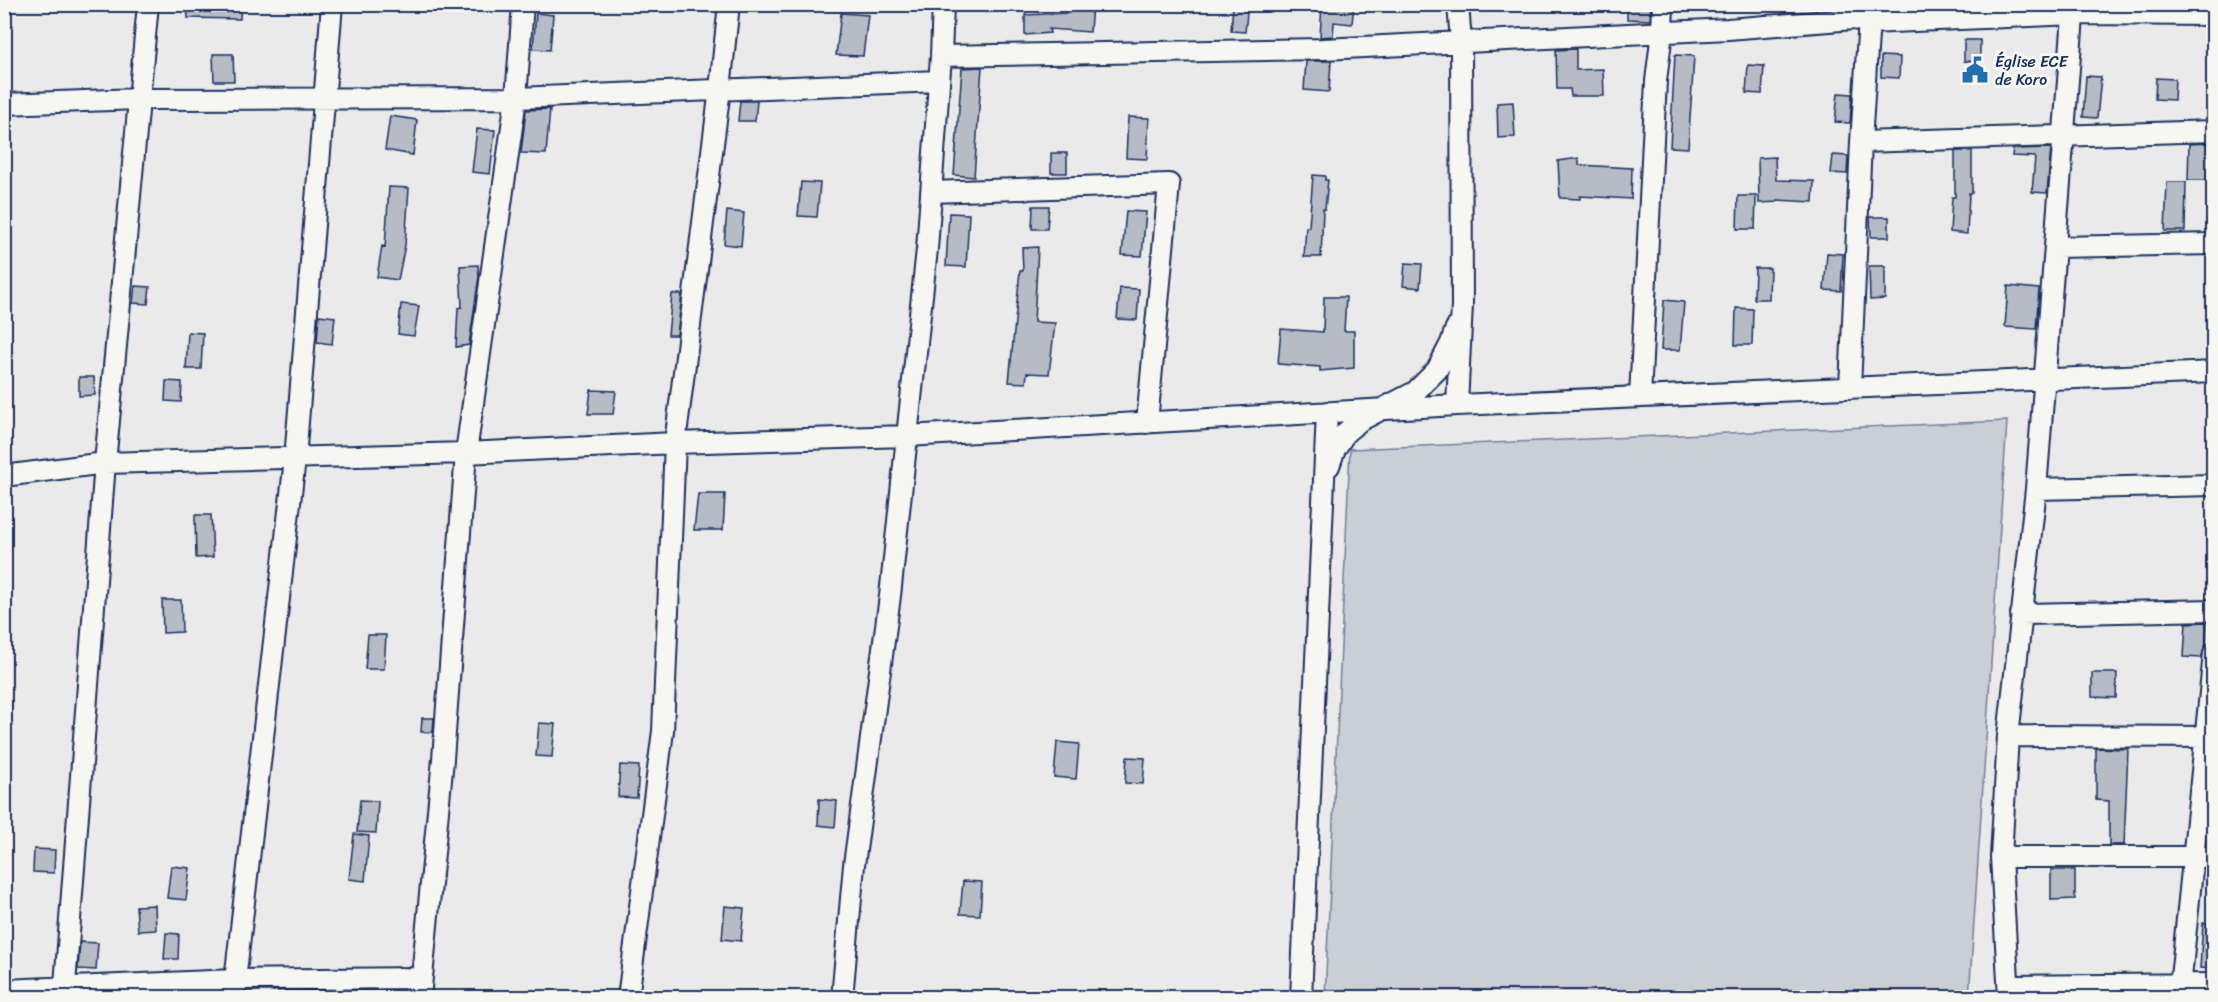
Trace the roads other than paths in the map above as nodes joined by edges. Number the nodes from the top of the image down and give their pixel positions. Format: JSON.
{"nodes":[{"id":1,"x":148,"y":4,"type":"edge"},
{"id":2,"x":332,"y":4,"type":"edge"},
{"id":3,"x":523,"y":4,"type":"edge"},
{"id":4,"x":729,"y":4,"type":"edge"},
{"id":5,"x":943,"y":4,"type":"edge"},
{"id":6,"x":1458,"y":4,"type":"edge"},
{"id":7,"x":1663,"y":4,"type":"edge"},
{"id":8,"x":2073,"y":9,"type":"edge"},
{"id":9,"x":1870,"y":14,"type":"edge"},
{"id":10,"x":2214,"y":15,"type":"edge"},
{"id":11,"x":1662,"y":32,"type":"junction"},
{"id":12,"x":1461,"y":42,"type":"junction"},
{"id":13,"x":941,"y":56,"type":"junction"},
{"id":14,"x":939,"y":81,"type":"junction"},
{"id":15,"x":720,"y":89,"type":"junction"},
{"id":16,"x":516,"y":98,"type":"junction"},
{"id":17,"x":138,"y":99,"type":"junction"},
{"id":18,"x":323,"y":99,"type":"junction"},
{"id":19,"x":4,"y":104,"type":"edge"},
{"id":20,"x":2214,"y":131,"type":"edge"},
{"id":21,"x":2063,"y":137,"type":"junction"},
{"id":22,"x":1861,"y":142,"type":"junction"},
{"id":23,"x":931,"y":192,"type":"junction"},
{"id":24,"x":2214,"y":244,"type":"edge"},
{"id":25,"x":2055,"y":247,"type":"junction"},
{"id":26,"x":1462,"y":305,"type":"junction"},
{"id":27,"x":2214,"y":372,"type":"edge"},
{"id":28,"x":2045,"y":379,"type":"junction"},
{"id":29,"x":1850,"y":388,"type":"junction"},
{"id":30,"x":1640,"y":397,"type":"junction"},
{"id":31,"x":1457,"y":405,"type":"junction"},
{"id":32,"x":1382,"y":409,"type":"junction"},
{"id":33,"x":1327,"y":412,"type":"junction"},
{"id":34,"x":1147,"y":423,"type":"junction"},
{"id":35,"x":907,"y":436,"type":"junction"},
{"id":36,"x":675,"y":443,"type":"junction"},
{"id":37,"x":466,"y":453,"type":"junction"},
{"id":38,"x":295,"y":459,"type":"junction"},
{"id":39,"x":105,"y":463,"type":"junction"},
{"id":40,"x":4,"y":476,"type":"edge"},
{"id":41,"x":1324,"y":480,"type":"junction"},
{"id":42,"x":2214,"y":485,"type":"edge"},
{"id":43,"x":2036,"y":489,"type":"junction"},
{"id":44,"x":2214,"y":610,"type":"edge"},
{"id":45,"x":2021,"y":614,"type":"junction"},
{"id":46,"x":2214,"y":653,"type":"edge"},
{"id":47,"x":2008,"y":736,"type":"junction"},
{"id":48,"x":2210,"y":737,"type":"edge"},
{"id":49,"x":2001,"y":857,"type":"junction"},
{"id":50,"x":2193,"y":857,"type":"junction"},
{"id":51,"x":2214,"y":857,"type":"edge"},
{"id":52,"x":2214,"y":984,"type":"edge"},
{"id":53,"x":421,"y":988,"type":"edge"},
{"id":54,"x":234,"y":989,"type":"edge"},
{"id":55,"x":4,"y":990,"type":"edge"},
{"id":56,"x":2179,"y":991,"type":"edge"},
{"id":57,"x":2010,"y":992,"type":"edge"},
{"id":58,"x":64,"y":993,"type":"edge"},
{"id":59,"x":628,"y":998,"type":"edge"},
{"id":60,"x":842,"y":998,"type":"edge"},
{"id":61,"x":1301,"y":998,"type":"edge"}],
"edges":[{"from":1,"to":17,"type":"street"},
{"from":2,"to":18,"type":"street"},
{"from":3,"to":16,"type":"street"},
{"from":4,"to":15,"type":"street"},
{"from":5,"to":13,"type":"street"},
{"from":6,"to":12,"type":"street"},
{"from":7,"to":11,"type":"street"},
{"from":8,"to":9,"type":"street"},
{"from":8,"to":10,"type":"street"},
{"from":8,"to":21,"type":"street"},
{"from":9,"to":11,"type":"street"},
{"from":9,"to":22,"type":"street"},
{"from":11,"to":12,"type":"street"},
{"from":11,"to":30,"type":"street"},
{"from":12,"to":13,"type":"street"},
{"from":12,"to":26,"type":"street"},
{"from":13,"to":14,"type":"street"},
{"from":14,"to":15,"type":"street"},
{"from":14,"to":23,"type":"street"},
{"from":15,"to":16,"type":"street"},
{"from":15,"to":36,"type":"street"},
{"from":16,"to":18,"type":"street"},
{"from":16,"to":37,"type":"street"},
{"from":17,"to":18,"type":"street"},
{"from":17,"to":19,"type":"street"},
{"from":17,"to":39,"type":"street"},
{"from":18,"to":38,"type":"street"},
{"from":20,"to":21,"type":"street"},
{"from":21,"to":22,"type":"street"},
{"from":21,"to":25,"type":"street"},
{"from":22,"to":29,"type":"street"},
{"from":23,"to":34,"type":"street"},
{"from":23,"to":35,"type":"street"},
{"from":24,"to":25,"type":"street"},
{"from":25,"to":28,"type":"street"},
{"from":26,"to":31,"type":"street"},
{"from":26,"to":32,"type":"street"},
{"from":27,"to":28,"type":"street"},
{"from":28,"to":29,"type":"street"},
{"from":28,"to":43,"type":"street"},
{"from":29,"to":30,"type":"street"},
{"from":30,"to":31,"type":"street"},
{"from":31,"to":32,"type":"street"},
{"from":32,"to":33,"type":"street"},
{"from":32,"to":41,"type":"street"},
{"from":33,"to":34,"type":"street"},
{"from":33,"to":41,"type":"street"},
{"from":34,"to":35,"type":"street"},
{"from":35,"to":36,"type":"street"},
{"from":35,"to":60,"type":"street"},
{"from":36,"to":37,"type":"street"},
{"from":36,"to":59,"type":"street"},
{"from":37,"to":38,"type":"street"},
{"from":37,"to":53,"type":"street"},
{"from":38,"to":39,"type":"street"},
{"from":38,"to":54,"type":"street"},
{"from":39,"to":40,"type":"street"},
{"from":39,"to":58,"type":"street"},
{"from":41,"to":61,"type":"street"},
{"from":42,"to":43,"type":"street"},
{"from":43,"to":45,"type":"street"},
{"from":44,"to":45,"type":"street"},
{"from":45,"to":47,"type":"street"},
{"from":46,"to":48,"type":"street"},
{"from":47,"to":48,"type":"street"},
{"from":47,"to":49,"type":"street"},
{"from":48,"to":50,"type":"street"},
{"from":49,"to":50,"type":"street"},
{"from":49,"to":57,"type":"street"},
{"from":50,"to":51,"type":"street"},
{"from":50,"to":56,"type":"street"},
{"from":52,"to":56,"type":"street"},
{"from":53,"to":54,"type":"street"},
{"from":54,"to":58,"type":"street"},
{"from":55,"to":58,"type":"street"},
{"from":56,"to":57,"type":"street"}]}
